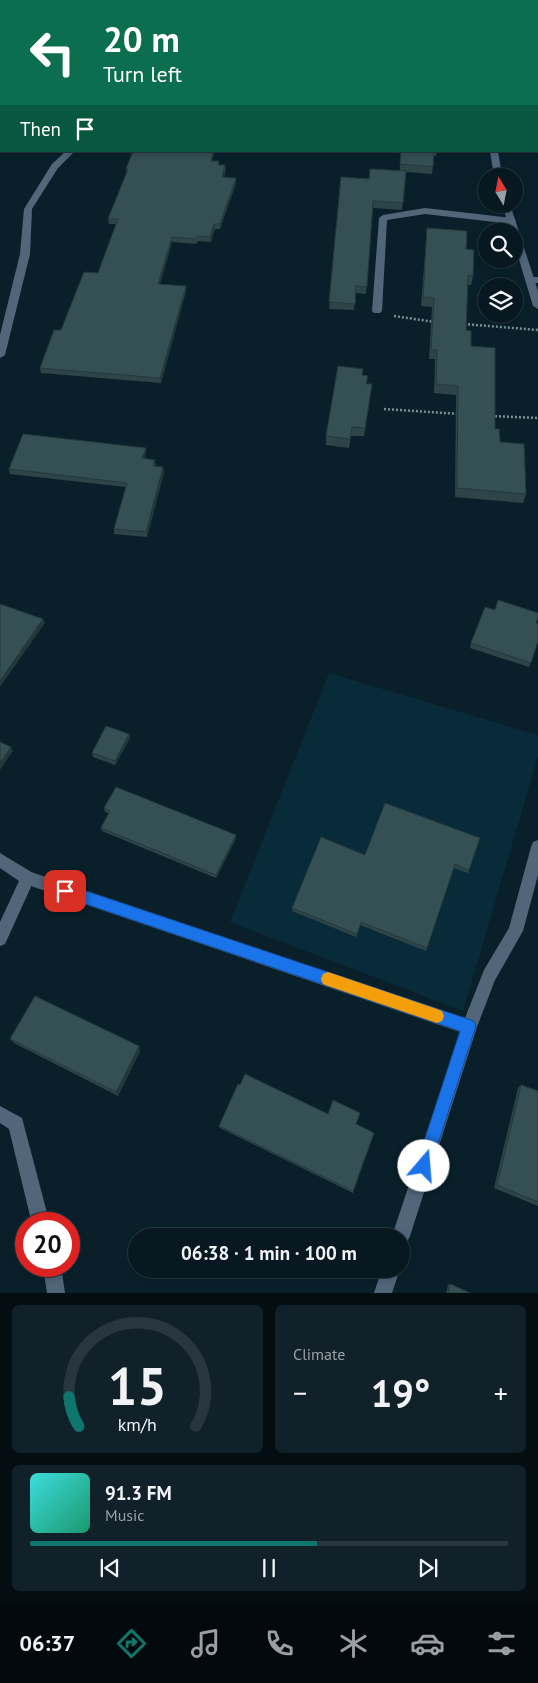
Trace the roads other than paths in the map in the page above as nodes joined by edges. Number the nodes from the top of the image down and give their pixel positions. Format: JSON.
{"nodes":[{"id":1,"x":69,"y":152,"type":"edge"},
{"id":2,"x":494,"y":152,"type":"edge"},
{"id":3,"x":497,"y":168,"type":"edge"},
{"id":4,"x":509,"y":213,"type":"edge"},
{"id":5,"x":512,"y":220,"type":"junction"},
{"id":6,"x":534,"y":280,"type":"edge"},
{"id":7,"x":538,"y":306,"type":"edge"},
{"id":8,"x":377,"y":311,"type":"road end"},
{"id":9,"x":0,"y":356,"type":"edge"},
{"id":10,"x":538,"y":847,"type":"edge"},
{"id":11,"x":0,"y":860,"type":"edge"},
{"id":12,"x":28,"y":878,"type":"junction"},
{"id":13,"x":0,"y":938,"type":"edge"},
{"id":14,"x":469,"y":1026,"type":"junction"},
{"id":15,"x":0,"y":1114,"type":"edge"},
{"id":16,"x":38,"y":1212,"type":"edge"},
{"id":17,"x":404,"y":1228,"type":"edge"},
{"id":18,"x":54,"y":1277,"type":"edge"},
{"id":19,"x":388,"y":1278,"type":"edge"},
{"id":20,"x":56,"y":1293,"type":"edge"},
{"id":21,"x":383,"y":1293,"type":"edge"}],
"edges":[{"from":1,"to":9,"type":"street"},
{"from":2,"to":3,"type":"street"},
{"from":4,"to":5,"type":"street"},
{"from":5,"to":6,"type":"street"},
{"from":5,"to":8,"type":"street"},
{"from":6,"to":7,"type":"street"},
{"from":10,"to":14,"type":"street"},
{"from":11,"to":12,"type":"street"},
{"from":12,"to":13,"type":"street"},
{"from":12,"to":14,"type":"street"},
{"from":14,"to":17,"type":"street"},
{"from":15,"to":16,"type":"street"},
{"from":18,"to":20,"type":"street"},
{"from":19,"to":21,"type":"street"}]}
